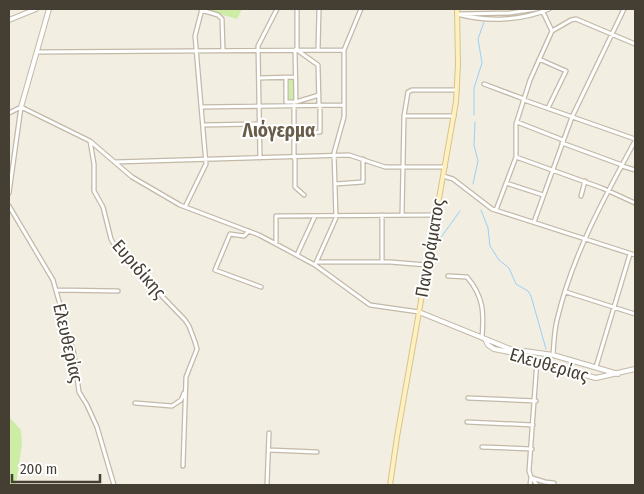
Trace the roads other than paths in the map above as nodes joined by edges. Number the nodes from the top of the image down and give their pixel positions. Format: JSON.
{"nodes":[{"id":1,"x":36,"y":9,"type":"edge"},
{"id":2,"x":49,"y":9,"type":"edge"},
{"id":3,"x":278,"y":9,"type":"edge"},
{"id":4,"x":297,"y":9,"type":"edge"},
{"id":5,"x":319,"y":9,"type":"edge"},
{"id":6,"x":361,"y":9,"type":"edge"},
{"id":7,"x":457,"y":9,"type":"edge"},
{"id":8,"x":536,"y":9,"type":"edge"},
{"id":9,"x":549,"y":9,"type":"edge"},
{"id":10,"x":624,"y":9,"type":"edge"},
{"id":11,"x":202,"y":10,"type":"edge"},
{"id":12,"x":516,"y":11,"type":"edge"},
{"id":13,"x":543,"y":12,"type":"junction"},
{"id":14,"x":457,"y":14,"type":"junction"},
{"id":15,"x":9,"y":20,"type":"edge"},
{"id":16,"x":552,"y":31,"type":"junction"},
{"id":17,"x":612,"y":34,"type":"junction"},
{"id":18,"x":635,"y":44,"type":"edge"},
{"id":19,"x":223,"y":50,"type":"junction"},
{"id":20,"x":258,"y":50,"type":"junction"},
{"id":21,"x":296,"y":50,"type":"junction"},
{"id":22,"x":318,"y":50,"type":"junction"},
{"id":23,"x":344,"y":50,"type":"junction"},
{"id":24,"x":197,"y":51,"type":"junction"},
{"id":25,"x":37,"y":52,"type":"junction"},
{"id":26,"x":539,"y":59,"type":"junction"},
{"id":27,"x":258,"y":78,"type":"junction"},
{"id":28,"x":286,"y":78,"type":"junction"},
{"id":29,"x":295,"y":78,"type":"junction"},
{"id":30,"x":484,"y":84,"type":"dead end"},
{"id":31,"x":457,"y":90,"type":"junction"},
{"id":32,"x":319,"y":95,"type":"junction"},
{"id":33,"x":524,"y":99,"type":"junction"},
{"id":34,"x":295,"y":104,"type":"junction"},
{"id":35,"x":344,"y":104,"type":"junction"},
{"id":36,"x":320,"y":105,"type":"junction"},
{"id":37,"x":259,"y":106,"type":"junction"},
{"id":38,"x":21,"y":107,"type":"junction"},
{"id":39,"x":201,"y":107,"type":"junction"},
{"id":40,"x":548,"y":108,"type":"junction"},
{"id":41,"x":9,"y":113,"type":"edge"},
{"id":42,"x":404,"y":116,"type":"junction"},
{"id":43,"x":454,"y":116,"type":"junction"},
{"id":44,"x":572,"y":117,"type":"junction"},
{"id":45,"x":517,"y":122,"type":"junction"},
{"id":46,"x":259,"y":124,"type":"junction"},
{"id":47,"x":203,"y":125,"type":"junction"},
{"id":48,"x":294,"y":133,"type":"junction"},
{"id":49,"x":635,"y":140,"type":"edge"},
{"id":50,"x":90,"y":141,"type":"junction"},
{"id":51,"x":562,"y":142,"type":"junction"},
{"id":52,"x":334,"y":155,"type":"junction"},
{"id":53,"x":516,"y":157,"type":"junction"},
{"id":54,"x":260,"y":158,"type":"junction"},
{"id":55,"x":295,"y":158,"type":"junction"},
{"id":56,"x":206,"y":159,"type":"junction"},
{"id":57,"x":363,"y":159,"type":"junction"},
{"id":58,"x":115,"y":162,"type":"junction"},
{"id":59,"x":622,"y":165,"type":"junction"},
{"id":60,"x":445,"y":166,"type":"junction"},
{"id":61,"x":404,"y":167,"type":"junction"},
{"id":62,"x":552,"y":169,"type":"junction"},
{"id":63,"x":635,"y":170,"type":"edge"},
{"id":64,"x":443,"y":176,"type":"junction"},
{"id":65,"x":585,"y":182,"type":"junction"},
{"id":66,"x":506,"y":183,"type":"junction"},
{"id":67,"x":335,"y":184,"type":"junction"},
{"id":68,"x":608,"y":191,"type":"junction"},
{"id":69,"x":9,"y":193,"type":"edge"},
{"id":70,"x":304,"y":195,"type":"dead end"},
{"id":71,"x":543,"y":195,"type":"junction"},
{"id":72,"x":581,"y":196,"type":"dead end"},
{"id":73,"x":635,"y":203,"type":"edge"},
{"id":74,"x":9,"y":206,"type":"edge"},
{"id":75,"x":185,"y":207,"type":"junction"},
{"id":76,"x":496,"y":210,"type":"junction"},
{"id":77,"x":382,"y":215,"type":"junction"},
{"id":78,"x":402,"y":215,"type":"junction"},
{"id":79,"x":436,"y":215,"type":"junction"},
{"id":80,"x":315,"y":216,"type":"junction"},
{"id":81,"x":336,"y":216,"type":"junction"},
{"id":82,"x":534,"y":222,"type":"junction"},
{"id":83,"x":249,"y":231,"type":"junction"},
{"id":84,"x":584,"y":239,"type":"junction"},
{"id":85,"x":276,"y":244,"type":"junction"},
{"id":86,"x":630,"y":254,"type":"junction"},
{"id":87,"x":296,"y":255,"type":"junction"},
{"id":88,"x":635,"y":256,"type":"edge"},
{"id":89,"x":382,"y":262,"type":"junction"},
{"id":90,"x":316,"y":264,"type":"junction"},
{"id":91,"x":427,"y":264,"type":"junction"},
{"id":92,"x":448,"y":276,"type":"dead end"},
{"id":93,"x":260,"y":287,"type":"dead end"},
{"id":94,"x":56,"y":290,"type":"junction"},
{"id":95,"x":118,"y":291,"type":"dead end"},
{"id":96,"x":566,"y":292,"type":"junction"},
{"id":97,"x":614,"y":307,"type":"junction"},
{"id":98,"x":419,"y":312,"type":"junction"},
{"id":99,"x":635,"y":314,"type":"edge"},
{"id":100,"x":484,"y":338,"type":"junction"},
{"id":101,"x":553,"y":355,"type":"junction"},
{"id":102,"x":537,"y":360,"type":"junction"},
{"id":103,"x":596,"y":367,"type":"junction"},
{"id":104,"x":635,"y":369,"type":"edge"},
{"id":105,"x":618,"y":374,"type":"junction"},
{"id":106,"x":185,"y":390,"type":"junction"},
{"id":107,"x":468,"y":398,"type":"dead end"},
{"id":108,"x":535,"y":400,"type":"junction"},
{"id":109,"x":135,"y":403,"type":"dead end"},
{"id":110,"x":468,"y":422,"type":"dead end"},
{"id":111,"x":533,"y":425,"type":"junction"},
{"id":112,"x":269,"y":433,"type":"dead end"},
{"id":113,"x":482,"y":447,"type":"dead end"},
{"id":114,"x":532,"y":449,"type":"junction"},
{"id":115,"x":269,"y":450,"type":"junction"},
{"id":116,"x":318,"y":452,"type":"dead end"},
{"id":117,"x":183,"y":466,"type":"dead end"},
{"id":118,"x":531,"y":477,"type":"junction"},
{"id":119,"x":554,"y":483,"type":"dead end"},
{"id":120,"x":114,"y":485,"type":"edge"},
{"id":121,"x":267,"y":485,"type":"edge"},
{"id":122,"x":390,"y":485,"type":"edge"},
{"id":123,"x":530,"y":485,"type":"edge"},
{"id":124,"x":537,"y":485,"type":"edge"}],
"edges":[{"from":1,"to":15,"type":"street"},
{"from":2,"to":25,"type":"street"},
{"from":3,"to":20,"type":"street"},
{"from":4,"to":21,"type":"street"},
{"from":5,"to":22,"type":"street"},
{"from":6,"to":23,"type":"street"},
{"from":7,"to":14,"type":"main road","name":"Πανοράματος"},
{"from":8,"to":12,"type":"street"},
{"from":9,"to":13,"type":"street"},
{"from":10,"to":17,"type":"street"},
{"from":11,"to":19,"type":"street"},
{"from":11,"to":24,"type":"street"},
{"from":12,"to":14,"type":"street"},
{"from":13,"to":14,"type":"street"},
{"from":13,"to":16,"type":"street"},
{"from":14,"to":31,"type":"main road","name":"Πανοράματος"},
{"from":16,"to":17,"type":"street"},
{"from":16,"to":26,"type":"street"},
{"from":17,"to":18,"type":"street"},
{"from":17,"to":44,"type":"street"},
{"from":19,"to":20,"type":"street"},
{"from":19,"to":24,"type":"street"},
{"from":20,"to":21,"type":"street"},
{"from":20,"to":27,"type":"street"},
{"from":21,"to":22,"type":"street"},
{"from":21,"to":29,"type":"street"},
{"from":21,"to":32,"type":"street"},
{"from":22,"to":23,"type":"street"},
{"from":23,"to":35,"type":"street"},
{"from":24,"to":25,"type":"street"},
{"from":24,"to":39,"type":"street"},
{"from":25,"to":38,"type":"street"},
{"from":26,"to":33,"type":"street"},
{"from":26,"to":40,"type":"street"},
{"from":27,"to":28,"type":"street"},
{"from":27,"to":37,"type":"street"},
{"from":28,"to":29,"type":"street"},
{"from":28,"to":34,"type":"street"},
{"from":29,"to":34,"type":"street"},
{"from":30,"to":33,"type":"street"},
{"from":31,"to":42,"type":"street"},
{"from":31,"to":43,"type":"main road","name":"Πανοράματος"},
{"from":32,"to":34,"type":"street"},
{"from":32,"to":36,"type":"street"},
{"from":33,"to":40,"type":"street"},
{"from":33,"to":45,"type":"street"},
{"from":34,"to":36,"type":"street"},
{"from":34,"to":37,"type":"street"},
{"from":34,"to":48,"type":"street"},
{"from":35,"to":36,"type":"street"},
{"from":35,"to":52,"type":"street"},
{"from":36,"to":48,"type":"street"},
{"from":37,"to":39,"type":"street"},
{"from":37,"to":46,"type":"street"},
{"from":38,"to":41,"type":"street"},
{"from":38,"to":50,"type":"street"},
{"from":38,"to":69,"type":"street"},
{"from":39,"to":47,"type":"street"},
{"from":40,"to":44,"type":"street"},
{"from":42,"to":43,"type":"street"},
{"from":42,"to":61,"type":"street"},
{"from":43,"to":60,"type":"main road","name":"Πανοράματος"},
{"from":44,"to":49,"type":"street"},
{"from":44,"to":51,"type":"street"},
{"from":45,"to":51,"type":"street"},
{"from":45,"to":53,"type":"street"},
{"from":46,"to":47,"type":"street"},
{"from":46,"to":54,"type":"street"},
{"from":47,"to":56,"type":"street"},
{"from":48,"to":55,"type":"street"},
{"from":49,"to":59,"type":"street"},
{"from":50,"to":58,"type":"street"},
{"from":50,"to":106,"type":"street","name":"Ευριδίκης"},
{"from":51,"to":59,"type":"street"},
{"from":51,"to":62,"type":"street"},
{"from":52,"to":55,"type":"street"},
{"from":52,"to":57,"type":"street"},
{"from":52,"to":67,"type":"street"},
{"from":53,"to":62,"type":"street"},
{"from":53,"to":66,"type":"street"},
{"from":54,"to":55,"type":"street"},
{"from":54,"to":56,"type":"street"},
{"from":55,"to":70,"type":"street"},
{"from":56,"to":58,"type":"street"},
{"from":56,"to":75,"type":"street"},
{"from":57,"to":61,"type":"street"},
{"from":57,"to":67,"type":"street"},
{"from":58,"to":75,"type":"street"},
{"from":59,"to":63,"type":"street"},
{"from":59,"to":68,"type":"street"},
{"from":60,"to":61,"type":"street"},
{"from":60,"to":64,"type":"main road","name":"Πανοράματος"},
{"from":61,"to":78,"type":"street"},
{"from":62,"to":65,"type":"street"},
{"from":62,"to":71,"type":"street"},
{"from":64,"to":76,"type":"street"},
{"from":64,"to":79,"type":"main road","name":"Πανοράματος"},
{"from":65,"to":68,"type":"street"},
{"from":65,"to":72,"type":"street"},
{"from":66,"to":71,"type":"street"},
{"from":66,"to":76,"type":"street"},
{"from":67,"to":81,"type":"street"},
{"from":68,"to":73,"type":"street"},
{"from":68,"to":84,"type":"street"},
{"from":71,"to":82,"type":"street"},
{"from":74,"to":94,"type":"street","name":"Ελευθερίας"},
{"from":75,"to":83,"type":"street"},
{"from":76,"to":82,"type":"street"},
{"from":77,"to":78,"type":"street"},
{"from":77,"to":81,"type":"street"},
{"from":77,"to":89,"type":"street"},
{"from":78,"to":79,"type":"street"},
{"from":79,"to":91,"type":"main road","name":"Πανοράματος"},
{"from":80,"to":81,"type":"street"},
{"from":80,"to":85,"type":"street"},
{"from":80,"to":87,"type":"street"},
{"from":81,"to":90,"type":"street"},
{"from":82,"to":84,"type":"street"},
{"from":83,"to":85,"type":"street"},
{"from":83,"to":93,"type":"street"},
{"from":84,"to":86,"type":"street"},
{"from":84,"to":96,"type":"street"},
{"from":85,"to":87,"type":"street"},
{"from":86,"to":88,"type":"street"},
{"from":86,"to":97,"type":"street"},
{"from":87,"to":90,"type":"street"},
{"from":89,"to":90,"type":"street"},
{"from":89,"to":91,"type":"street"},
{"from":90,"to":98,"type":"street"},
{"from":91,"to":98,"type":"main road","name":"Πανοράματος"},
{"from":92,"to":100,"type":"street"},
{"from":94,"to":95,"type":"street"},
{"from":94,"to":120,"type":"street","name":"Ελευθερίας"},
{"from":96,"to":97,"type":"street"},
{"from":96,"to":101,"type":"street"},
{"from":97,"to":99,"type":"street"},
{"from":97,"to":103,"type":"street"},
{"from":98,"to":100,"type":"street","name":"Ελευθερίας"},
{"from":98,"to":122,"type":"main road","name":"Πανοράματος"},
{"from":100,"to":101,"type":"street","name":"Ελευθερίας"},
{"from":100,"to":102,"type":"street","name":"Ελευθερίας"},
{"from":101,"to":103,"type":"street","name":"Ελευθερίας"},
{"from":102,"to":105,"type":"street","name":"Ελευθερίας"},
{"from":102,"to":108,"type":"street"},
{"from":103,"to":105,"type":"street","name":"Ελευθερίας"},
{"from":104,"to":105,"type":"street","name":"Ελευθερίας"},
{"from":106,"to":109,"type":"street"},
{"from":106,"to":117,"type":"street","name":"Ευριδίκης"},
{"from":107,"to":108,"type":"street"},
{"from":108,"to":111,"type":"street"},
{"from":110,"to":111,"type":"street"},
{"from":111,"to":114,"type":"street"},
{"from":112,"to":115,"type":"street"},
{"from":113,"to":114,"type":"street"},
{"from":114,"to":118,"type":"street"},
{"from":115,"to":116,"type":"street"},
{"from":115,"to":121,"type":"street"},
{"from":118,"to":119,"type":"street"},
{"from":118,"to":123,"type":"street"},
{"from":118,"to":124,"type":"street"}]}
